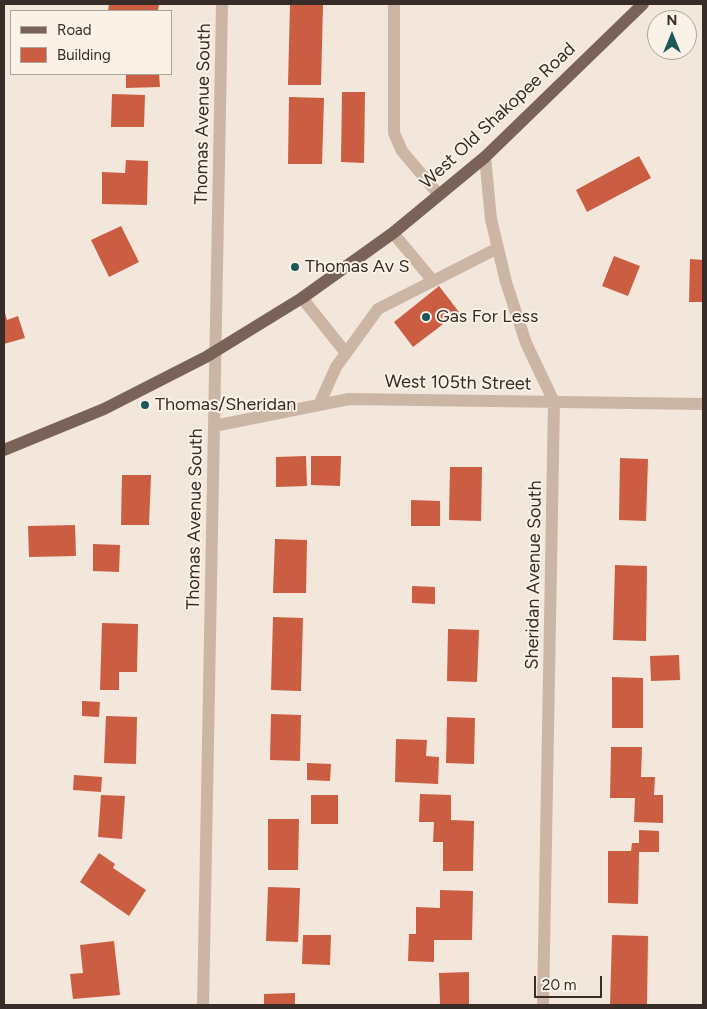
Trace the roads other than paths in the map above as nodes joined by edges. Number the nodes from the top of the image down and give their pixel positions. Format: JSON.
{"nodes":[{"id":1,"x":222,"y":4,"type":"edge"},
{"id":2,"x":394,"y":4,"type":"edge"},
{"id":3,"x":643,"y":4,"type":"edge"},
{"id":4,"x":485,"y":157,"type":"junction"},
{"id":5,"x":439,"y":195,"type":"junction"},
{"id":6,"x":394,"y":233,"type":"junction"},
{"id":7,"x":498,"y":248,"type":"junction"},
{"id":8,"x":433,"y":281,"type":"junction"},
{"id":9,"x":302,"y":298,"type":"junction"},
{"id":10,"x":216,"y":351,"type":"junction"},
{"id":11,"x":346,"y":353,"type":"junction"},
{"id":12,"x":554,"y":402,"type":"junction"},
{"id":13,"x":703,"y":404,"type":"edge"},
{"id":14,"x":319,"y":405,"type":"junction"},
{"id":15,"x":214,"y":426,"type":"junction"},
{"id":16,"x":4,"y":450,"type":"edge"},
{"id":17,"x":203,"y":1005,"type":"edge"},
{"id":18,"x":543,"y":1005,"type":"edge"}],
"edges":[{"from":1,"to":10,"type":"street","name":"Thomas Avenue South"},
{"from":2,"to":5,"type":"street"},
{"from":3,"to":4,"type":"main road","name":"West Old Shakopee Road"},
{"from":4,"to":5,"type":"main road","name":"West Old Shakopee Road"},
{"from":4,"to":7,"type":"street","name":"Sheridan Avenue South"},
{"from":5,"to":6,"type":"main road","name":"West Old Shakopee Road"},
{"from":6,"to":8,"type":"street"},
{"from":6,"to":9,"type":"main road","name":"West Old Shakopee Road"},
{"from":7,"to":8,"type":"street"},
{"from":7,"to":12,"type":"street","name":"Sheridan Avenue South"},
{"from":8,"to":11,"type":"street"},
{"from":9,"to":10,"type":"main road","name":"West Old Shakopee Road"},
{"from":9,"to":11,"type":"street"},
{"from":10,"to":15,"type":"street","name":"Thomas Avenue South"},
{"from":10,"to":16,"type":"main road","name":"West Old Shakopee Road"},
{"from":11,"to":14,"type":"street"},
{"from":12,"to":13,"type":"street","name":"West 105th Street"},
{"from":12,"to":14,"type":"street","name":"West 105th Street"},
{"from":12,"to":18,"type":"street","name":"Sheridan Avenue South"},
{"from":14,"to":15,"type":"street","name":"West 105th Street"},
{"from":15,"to":17,"type":"street","name":"Thomas Avenue South"}]}
